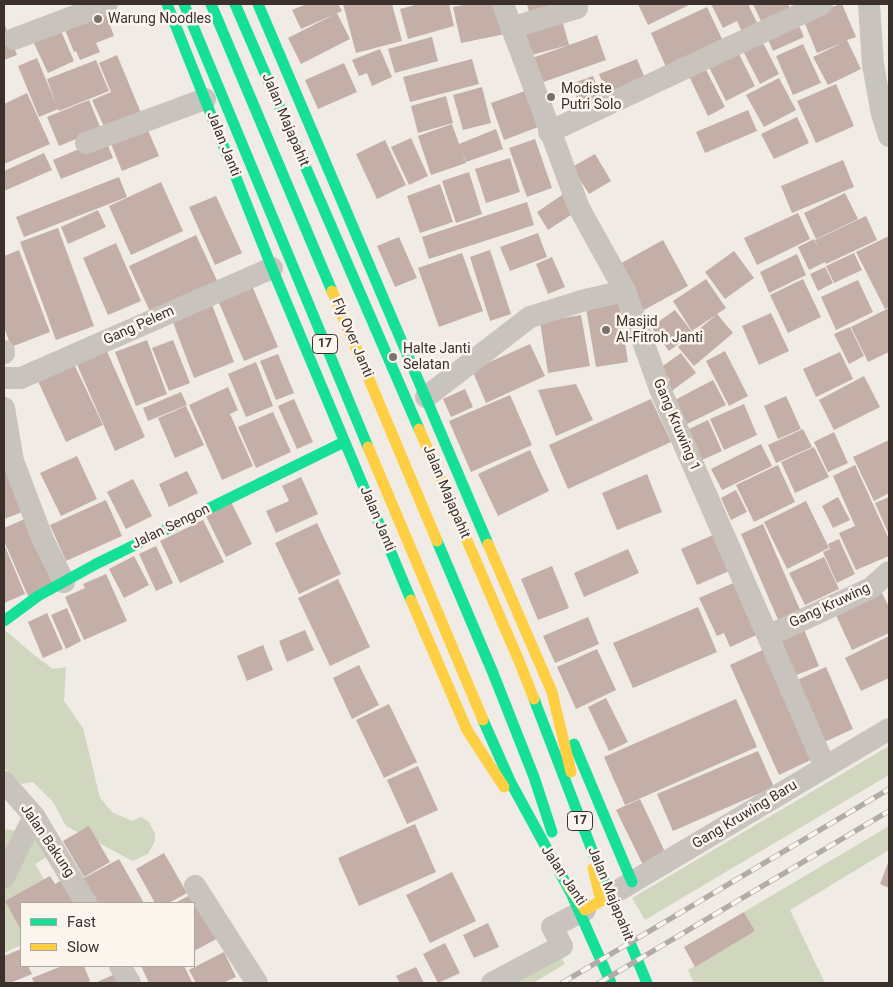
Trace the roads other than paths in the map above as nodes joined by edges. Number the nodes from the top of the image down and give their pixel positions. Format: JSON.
{"nodes":[{"id":1,"x":107,"y":4,"type":"edge"},
{"id":2,"x":167,"y":4,"type":"edge"},
{"id":3,"x":184,"y":4,"type":"edge"},
{"id":4,"x":211,"y":4,"type":"edge"},
{"id":5,"x":235,"y":4,"type":"edge"},
{"id":6,"x":258,"y":4,"type":"edge"},
{"id":7,"x":503,"y":4,"type":"edge"},
{"id":8,"x":822,"y":4,"type":"edge"},
{"id":9,"x":869,"y":4,"type":"edge"},
{"id":10,"x":577,"y":8,"type":"dead end"},
{"id":11,"x":511,"y":28,"type":"junction"},
{"id":12,"x":14,"y":39,"type":"dead end"},
{"id":13,"x":205,"y":99,"type":"junction"},
{"id":14,"x":550,"y":132,"type":"junction"},
{"id":15,"x":889,"y":136,"type":"edge"},
{"id":16,"x":86,"y":143,"type":"dead end"},
{"id":17,"x":322,"y":152,"type":"junction"},
{"id":18,"x":239,"y":185,"type":"junction"},
{"id":19,"x":272,"y":268,"type":"junction"},
{"id":20,"x":625,"y":291,"type":"junction"},
{"id":21,"x":4,"y":378,"type":"edge"},
{"id":22,"x":426,"y":397,"type":"junction"},
{"id":23,"x":4,"y":408,"type":"edge"},
{"id":24,"x":344,"y":442,"type":"junction"},
{"id":25,"x":889,"y":572,"type":"edge"},
{"id":26,"x":64,"y":582,"type":"junction"},
{"id":27,"x":4,"y":621,"type":"edge"},
{"id":28,"x":768,"y":636,"type":"junction"},
{"id":29,"x":552,"y":692,"type":"junction"},
{"id":30,"x":889,"y":729,"type":"edge"},
{"id":31,"x":467,"y":730,"type":"junction"},
{"id":32,"x":825,"y":767,"type":"junction"},
{"id":33,"x":4,"y":782,"type":"edge"},
{"id":34,"x":34,"y":816,"type":"junction"},
{"id":35,"x":4,"y":877,"type":"edge"},
{"id":36,"x":632,"y":882,"type":"junction"},
{"id":37,"x":195,"y":886,"type":"dead end"},
{"id":38,"x":585,"y":901,"type":"junction"},
{"id":39,"x":85,"y":902,"type":"edge"},
{"id":40,"x":121,"y":967,"type":"edge"},
{"id":41,"x":130,"y":983,"type":"edge"},
{"id":42,"x":257,"y":983,"type":"edge"},
{"id":43,"x":492,"y":983,"type":"edge"},
{"id":44,"x":611,"y":983,"type":"edge"},
{"id":45,"x":647,"y":983,"type":"edge"}],
"edges":[{"from":1,"to":12,"type":"street"},
{"from":2,"to":13,"type":"main road","name":"Jalan Janti"},
{"from":3,"to":38,"type":"main road","number":"17"},
{"from":4,"to":38,"type":"main road","name":"Fly Over Janti","number":"17"},
{"from":5,"to":45,"type":"main road","name":"Jalan Majapahit","number":"17"},
{"from":6,"to":17,"type":"main road","name":"Jalan Janti"},
{"from":7,"to":11,"type":"street","name":"Gang Kruwing 1"},
{"from":8,"to":14,"type":"street"},
{"from":9,"to":15,"type":"street"},
{"from":10,"to":11,"type":"street"},
{"from":11,"to":14,"type":"street","name":"Gang Kruwing 1"},
{"from":13,"to":16,"type":"street"},
{"from":13,"to":18,"type":"main road","name":"Jalan Janti"},
{"from":14,"to":20,"type":"street","name":"Gang Kruwing 1"},
{"from":17,"to":18,"type":"main road"},
{"from":17,"to":22,"type":"main road","name":"Jalan Janti"},
{"from":18,"to":19,"type":"main road","name":"Jalan Janti"},
{"from":19,"to":21,"type":"street","name":"Gang Pelem"},
{"from":19,"to":24,"type":"main road","name":"Jalan Janti"},
{"from":20,"to":22,"type":"street"},
{"from":20,"to":28,"type":"street","name":"Gang Kruwing 1"},
{"from":22,"to":29,"type":"main road","name":"Jalan Janti"},
{"from":23,"to":26,"type":"street"},
{"from":24,"to":26,"type":"main road","name":"Jalan Sengon"},
{"from":24,"to":31,"type":"main road","name":"Jalan Janti"},
{"from":25,"to":28,"type":"street","name":"Gang Kruwing"},
{"from":26,"to":27,"type":"main road","name":"Jalan Sengon"},
{"from":28,"to":32,"type":"street","name":"Gang Kruwing 1"},
{"from":29,"to":31,"type":"main road"},
{"from":29,"to":36,"type":"main road"},
{"from":29,"to":38,"type":"main road","name":"Jalan Janti"},
{"from":30,"to":32,"type":"street","name":"Gang Kruwing Baru"},
{"from":31,"to":38,"type":"main road","name":"Jalan Janti"},
{"from":32,"to":36,"type":"street","name":"Gang Kruwing Baru"},
{"from":33,"to":34,"type":"street","name":"Jalan Bakung"},
{"from":34,"to":35,"type":"street"},
{"from":34,"to":39,"type":"street","name":"Jalan Bakung"},
{"from":36,"to":38,"type":"street","name":"Gang Kruwing Baru"},
{"from":37,"to":42,"type":"street"},
{"from":38,"to":43,"type":"street","name":"Gang Kruwing Baru"},
{"from":38,"to":44,"type":"main road","number":"17"},
{"from":40,"to":41,"type":"street"}]}
